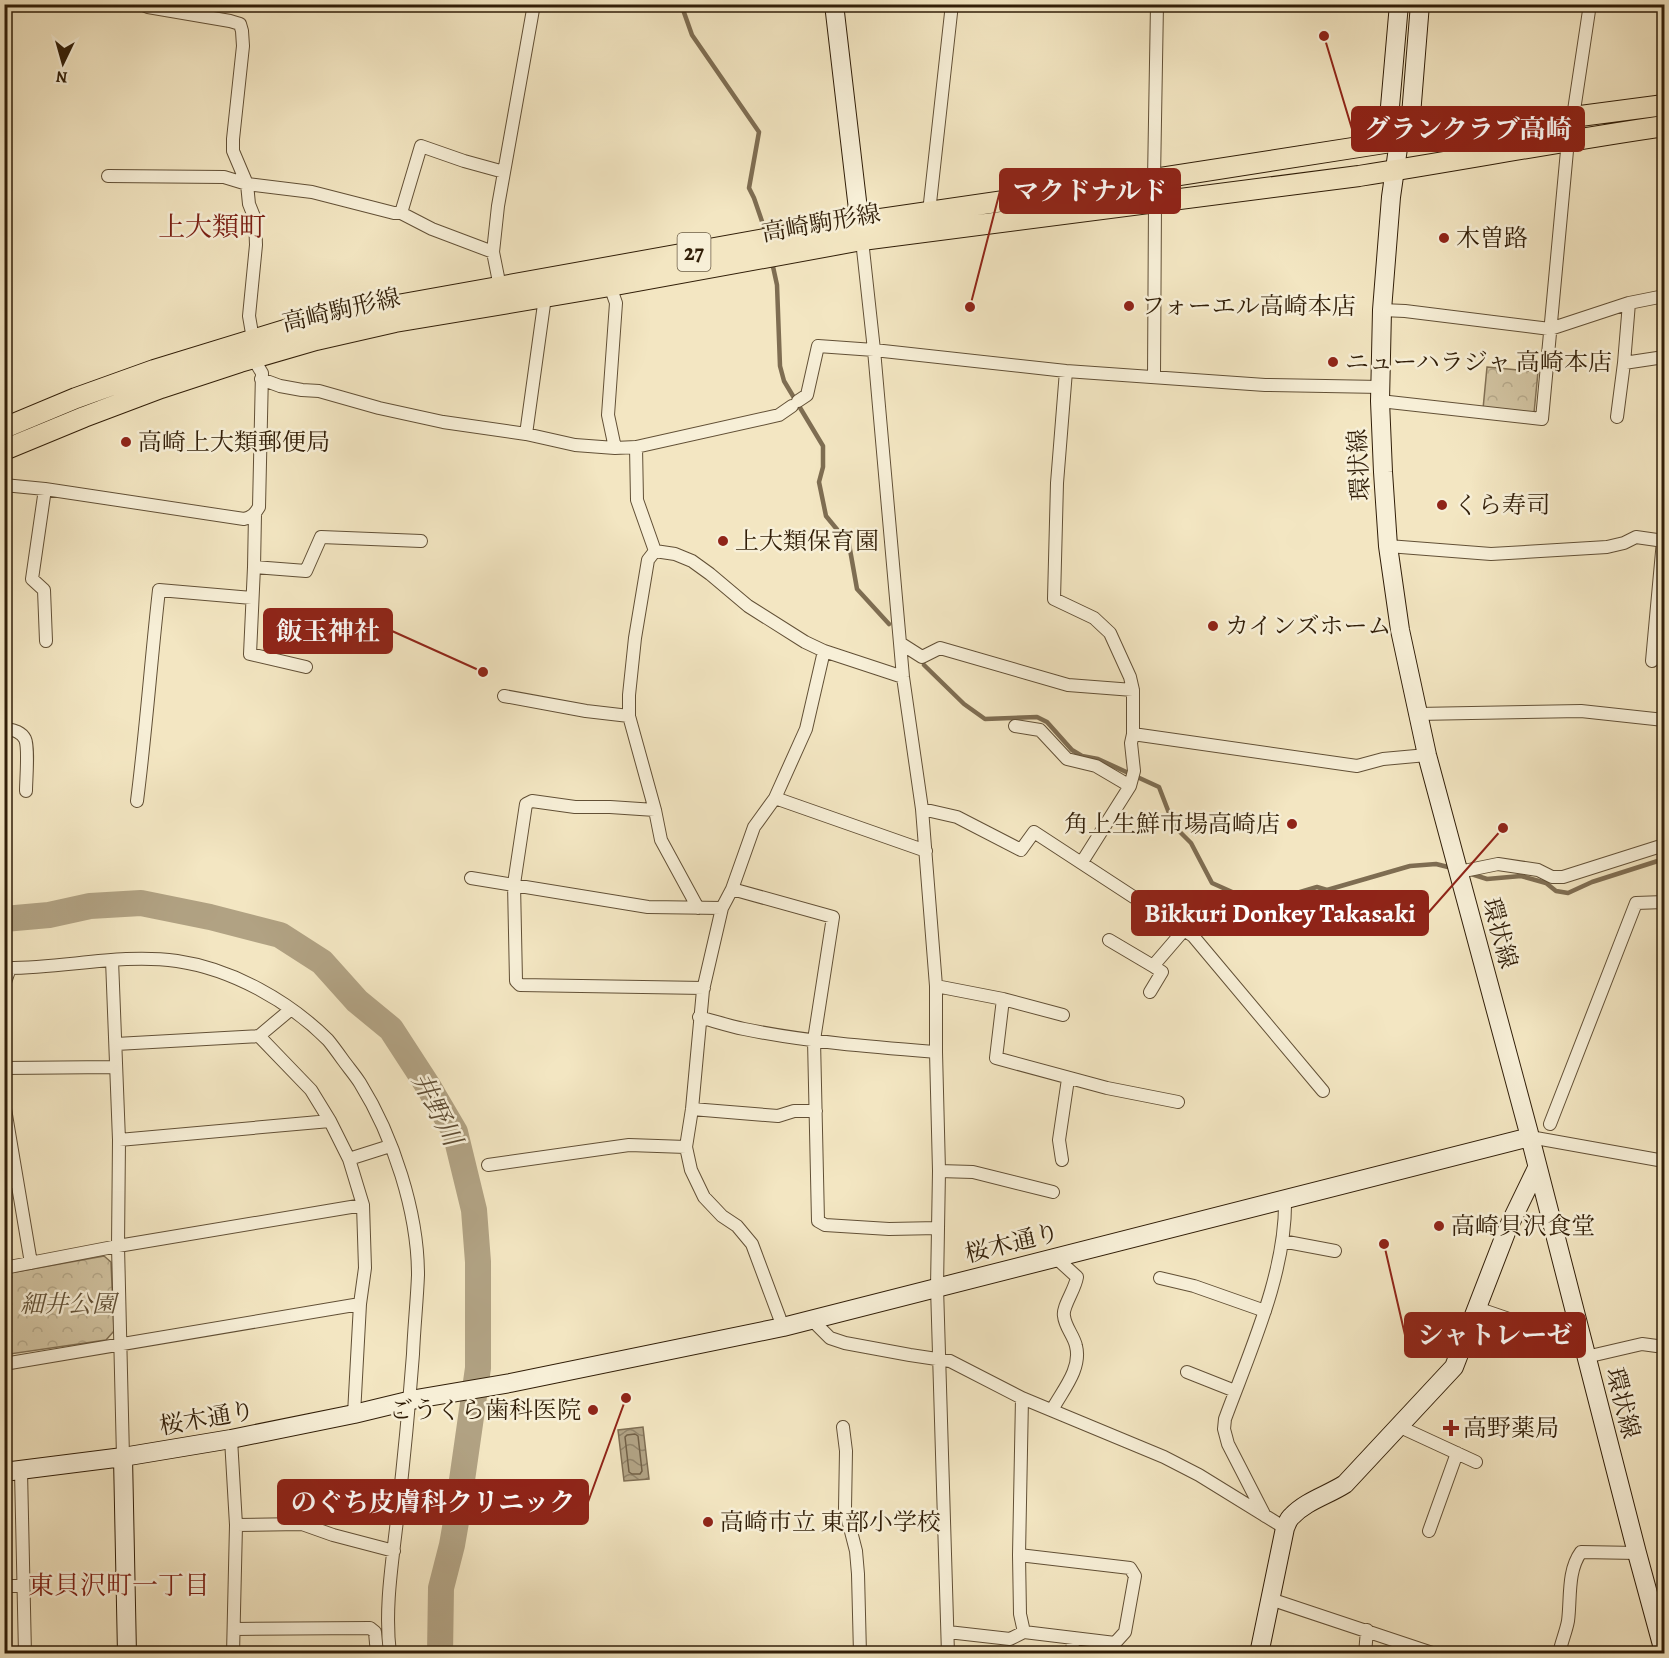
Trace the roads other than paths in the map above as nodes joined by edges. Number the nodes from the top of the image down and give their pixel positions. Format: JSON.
{"nodes":[{"id":1,"x":141,"y":4,"type":"edge"},
{"id":2,"x":534,"y":4,"type":"edge"},
{"id":3,"x":834,"y":4,"type":"edge"},
{"id":4,"x":952,"y":4,"type":"edge"},
{"id":5,"x":1157,"y":4,"type":"edge"},
{"id":6,"x":1399,"y":4,"type":"edge"},
{"id":7,"x":1420,"y":4,"type":"edge"},
{"id":8,"x":1590,"y":4,"type":"edge"},
{"id":9,"x":1665,"y":105,"type":"edge"},
{"id":10,"x":1574,"y":117,"type":"junction"},
{"id":11,"x":1665,"y":126,"type":"edge"},
{"id":12,"x":1568,"y":140,"type":"junction"},
{"id":13,"x":1399,"y":141,"type":"junction"},
{"id":14,"x":1394,"y":170,"type":"junction"},
{"id":15,"x":504,"y":172,"type":"junction"},
{"id":16,"x":108,"y":176,"type":"dead end"},
{"id":17,"x":1154,"y":179,"type":"junction"},
{"id":18,"x":246,"y":184,"type":"junction"},
{"id":19,"x":1155,"y":203,"type":"junction"},
{"id":20,"x":929,"y":212,"type":"junction"},
{"id":21,"x":401,"y":213,"type":"junction"},
{"id":22,"x":861,"y":231,"type":"junction"},
{"id":23,"x":493,"y":252,"type":"junction"},
{"id":24,"x":500,"y":286,"type":"junction"},
{"id":25,"x":610,"y":286,"type":"junction"},
{"id":26,"x":1665,"y":296,"type":"edge"},
{"id":27,"x":545,"y":297,"type":"junction"},
{"id":28,"x":1629,"y":303,"type":"junction"},
{"id":29,"x":1382,"y":310,"type":"junction"},
{"id":30,"x":1550,"y":329,"type":"junction"},
{"id":31,"x":253,"y":349,"type":"junction"},
{"id":32,"x":874,"y":350,"type":"junction"},
{"id":33,"x":1665,"y":357,"type":"edge"},
{"id":34,"x":1624,"y":363,"type":"junction"},
{"id":35,"x":1066,"y":371,"type":"junction"},
{"id":36,"x":1154,"y":377,"type":"junction"},
{"id":37,"x":261,"y":379,"type":"junction"},
{"id":38,"x":1381,"y":394,"type":"junction"},
{"id":39,"x":1617,"y":417,"type":"dead end"},
{"id":40,"x":4,"y":428,"type":"edge"},
{"id":41,"x":526,"y":434,"type":"junction"},
{"id":42,"x":636,"y":447,"type":"junction"},
{"id":43,"x":615,"y":448,"type":"junction"},
{"id":44,"x":4,"y":450,"type":"edge"},
{"id":45,"x":4,"y":485,"type":"edge"},
{"id":46,"x":45,"y":489,"type":"junction"},
{"id":47,"x":255,"y":514,"type":"junction"},
{"id":48,"x":421,"y":541,"type":"dead end"},
{"id":49,"x":1664,"y":541,"type":"edge"},
{"id":50,"x":1388,"y":546,"type":"junction"},
{"id":51,"x":656,"y":551,"type":"junction"},
{"id":52,"x":254,"y":567,"type":"junction"},
{"id":53,"x":252,"y":598,"type":"junction"},
{"id":54,"x":1660,"y":622,"type":"edge"},
{"id":55,"x":46,"y":641,"type":"dead end"},
{"id":56,"x":900,"y":643,"type":"junction"},
{"id":57,"x":824,"y":651,"type":"junction"},
{"id":58,"x":1652,"y":662,"type":"dead end"},
{"id":59,"x":306,"y":667,"type":"dead end"},
{"id":60,"x":903,"y":677,"type":"junction"},
{"id":61,"x":1133,"y":690,"type":"junction"},
{"id":62,"x":504,"y":696,"type":"dead end"},
{"id":63,"x":1417,"y":714,"type":"junction"},
{"id":64,"x":629,"y":716,"type":"junction"},
{"id":65,"x":1665,"y":720,"type":"edge"},
{"id":66,"x":1015,"y":726,"type":"dead end"},
{"id":67,"x":4,"y":728,"type":"edge"},
{"id":68,"x":1133,"y":734,"type":"junction"},
{"id":69,"x":1427,"y":755,"type":"junction"},
{"id":70,"x":1130,"y":786,"type":"junction"},
{"id":71,"x":26,"y":791,"type":"dead end"},
{"id":72,"x":775,"y":798,"type":"junction"},
{"id":73,"x":137,"y":801,"type":"dead end"},
{"id":74,"x":922,"y":808,"type":"junction"},
{"id":75,"x":655,"y":810,"type":"junction"},
{"id":76,"x":1665,"y":845,"type":"edge"},
{"id":77,"x":926,"y":851,"type":"junction"},
{"id":78,"x":1082,"y":862,"type":"junction"},
{"id":79,"x":1459,"y":872,"type":"junction"},
{"id":80,"x":471,"y":878,"type":"dead end"},
{"id":81,"x":514,"y":884,"type":"junction"},
{"id":82,"x":732,"y":889,"type":"junction"},
{"id":83,"x":1665,"y":903,"type":"edge"},
{"id":84,"x":698,"y":908,"type":"junction"},
{"id":85,"x":722,"y":908,"type":"junction"},
{"id":86,"x":1184,"y":930,"type":"junction"},
{"id":87,"x":1109,"y":940,"type":"dead end"},
{"id":88,"x":112,"y":960,"type":"junction"},
{"id":89,"x":1153,"y":966,"type":"junction"},
{"id":90,"x":7,"y":968,"type":"edge"},
{"id":91,"x":4,"y":985,"type":"edge"},
{"id":92,"x":936,"y":986,"type":"junction"},
{"id":93,"x":704,"y":988,"type":"junction"},
{"id":94,"x":1150,"y":992,"type":"dead end"},
{"id":95,"x":1004,"y":999,"type":"junction"},
{"id":96,"x":290,"y":1010,"type":"junction"},
{"id":97,"x":1063,"y":1015,"type":"dead end"},
{"id":98,"x":699,"y":1017,"type":"junction"},
{"id":99,"x":259,"y":1036,"type":"junction"},
{"id":100,"x":814,"y":1040,"type":"junction"},
{"id":101,"x":116,"y":1044,"type":"junction"},
{"id":102,"x":936,"y":1052,"type":"junction"},
{"id":103,"x":116,"y":1067,"type":"junction"},
{"id":104,"x":4,"y":1068,"type":"edge"},
{"id":105,"x":1068,"y":1079,"type":"junction"},
{"id":106,"x":1323,"y":1091,"type":"dead end"},
{"id":107,"x":1178,"y":1102,"type":"dead end"},
{"id":108,"x":4,"y":1103,"type":"edge"},
{"id":109,"x":692,"y":1109,"type":"junction"},
{"id":110,"x":816,"y":1111,"type":"junction"},
{"id":111,"x":330,"y":1121,"type":"junction"},
{"id":112,"x":1550,"y":1124,"type":"dead end"},
{"id":113,"x":1530,"y":1137,"type":"junction"},
{"id":114,"x":119,"y":1140,"type":"junction"},
{"id":115,"x":390,"y":1146,"type":"junction"},
{"id":116,"x":686,"y":1147,"type":"junction"},
{"id":117,"x":349,"y":1160,"type":"junction"},
{"id":118,"x":1062,"y":1160,"type":"dead end"},
{"id":119,"x":1665,"y":1161,"type":"edge"},
{"id":120,"x":488,"y":1165,"type":"dead end"},
{"id":121,"x":1537,"y":1168,"type":"junction"},
{"id":122,"x":939,"y":1171,"type":"junction"},
{"id":123,"x":11,"y":1182,"type":"edge"},
{"id":124,"x":1053,"y":1192,"type":"dead end"},
{"id":125,"x":1285,"y":1198,"type":"junction"},
{"id":126,"x":363,"y":1206,"type":"junction"},
{"id":127,"x":938,"y":1228,"type":"junction"},
{"id":128,"x":1282,"y":1241,"type":"junction"},
{"id":129,"x":118,"y":1246,"type":"junction"},
{"id":130,"x":1335,"y":1251,"type":"dead end"},
{"id":131,"x":1055,"y":1257,"type":"junction"},
{"id":132,"x":32,"y":1263,"type":"junction"},
{"id":133,"x":4,"y":1268,"type":"edge"},
{"id":134,"x":1160,"y":1278,"type":"dead end"},
{"id":135,"x":937,"y":1287,"type":"junction"},
{"id":136,"x":360,"y":1304,"type":"junction"},
{"id":137,"x":1477,"y":1308,"type":"junction"},
{"id":138,"x":1265,"y":1311,"type":"junction"},
{"id":139,"x":812,"y":1320,"type":"junction"},
{"id":140,"x":783,"y":1327,"type":"junction"},
{"id":141,"x":121,"y":1344,"type":"junction"},
{"id":142,"x":1665,"y":1347,"type":"edge"},
{"id":143,"x":1585,"y":1351,"type":"junction"},
{"id":144,"x":939,"y":1359,"type":"junction"},
{"id":145,"x":4,"y":1364,"type":"edge"},
{"id":146,"x":1187,"y":1372,"type":"dead end"},
{"id":147,"x":1235,"y":1391,"type":"junction"},
{"id":148,"x":1022,"y":1398,"type":"junction"},
{"id":149,"x":413,"y":1399,"type":"junction"},
{"id":150,"x":1052,"y":1410,"type":"junction"},
{"id":151,"x":354,"y":1414,"type":"junction"},
{"id":152,"x":1398,"y":1426,"type":"junction"},
{"id":153,"x":843,"y":1427,"type":"dead end"},
{"id":154,"x":231,"y":1439,"type":"junction"},
{"id":155,"x":1457,"y":1453,"type":"junction"},
{"id":156,"x":123,"y":1457,"type":"junction"},
{"id":157,"x":1476,"y":1462,"type":"dead end"},
{"id":158,"x":13,"y":1471,"type":"edge"},
{"id":159,"x":1266,"y":1517,"type":"junction"},
{"id":160,"x":236,"y":1525,"type":"junction"},
{"id":161,"x":1285,"y":1528,"type":"junction"},
{"id":162,"x":1429,"y":1531,"type":"dead end"},
{"id":163,"x":394,"y":1551,"type":"junction"},
{"id":164,"x":1637,"y":1553,"type":"junction"},
{"id":165,"x":1019,"y":1555,"type":"junction"},
{"id":166,"x":4,"y":1586,"type":"edge"},
{"id":167,"x":23,"y":1586,"type":"junction"},
{"id":168,"x":1270,"y":1599,"type":"junction"},
{"id":169,"x":234,"y":1629,"type":"junction"},
{"id":170,"x":1367,"y":1630,"type":"junction"},
{"id":171,"x":948,"y":1632,"type":"junction"},
{"id":172,"x":1024,"y":1632,"type":"junction"},
{"id":173,"x":1074,"y":1638,"type":"junction"},
{"id":174,"x":1665,"y":1652,"type":"edge"},
{"id":175,"x":25,"y":1653,"type":"edge"},
{"id":176,"x":127,"y":1653,"type":"edge"},
{"id":177,"x":233,"y":1653,"type":"edge"},
{"id":178,"x":377,"y":1653,"type":"edge"},
{"id":179,"x":390,"y":1653,"type":"edge"},
{"id":180,"x":860,"y":1653,"type":"edge"},
{"id":181,"x":948,"y":1653,"type":"edge"},
{"id":182,"x":1071,"y":1653,"type":"edge"},
{"id":183,"x":1259,"y":1653,"type":"edge"},
{"id":184,"x":1365,"y":1653,"type":"edge"},
{"id":185,"x":1435,"y":1653,"type":"edge"},
{"id":186,"x":1559,"y":1653,"type":"edge"}],
"edges":[{"from":1,"to":18,"type":"street"},
{"from":2,"to":15,"type":"street"},
{"from":3,"to":22,"type":"street"},
{"from":4,"to":20,"type":"street"},
{"from":5,"to":17,"type":"street"},
{"from":6,"to":13,"type":"street","name":"環状線"},
{"from":7,"to":13,"type":"street","name":"環状線"},
{"from":8,"to":10,"type":"street"},
{"from":9,"to":10,"type":"main road","name":"高崎駒形線","number":"27"},
{"from":10,"to":13,"type":"main road","name":"高崎駒形線","number":"27"},
{"from":11,"to":12,"type":"main road","name":"高崎駒形線","number":"27"},
{"from":12,"to":14,"type":"main road","name":"高崎駒形線","number":"27"},
{"from":12,"to":30,"type":"street"},
{"from":13,"to":14,"type":"street","name":"環状線"},
{"from":13,"to":17,"type":"main road","name":"高崎駒形線","number":"27"},
{"from":14,"to":19,"type":"main road","name":"高崎駒形線","number":"27"},
{"from":14,"to":29,"type":"street","name":"環状線"},
{"from":15,"to":21,"type":"street"},
{"from":15,"to":23,"type":"street"},
{"from":16,"to":18,"type":"street"},
{"from":17,"to":20,"type":"main road","name":"高崎駒形線","number":"27"},
{"from":18,"to":21,"type":"street"},
{"from":18,"to":31,"type":"street"},
{"from":19,"to":22,"type":"main road","name":"高崎駒形線","number":"27"},
{"from":19,"to":36,"type":"street"},
{"from":20,"to":22,"type":"main road","name":"高崎駒形線","number":"27"},
{"from":21,"to":23,"type":"street"},
{"from":22,"to":24,"type":"main road","name":"高崎駒形線","number":"27"},
{"from":22,"to":25,"type":"main road","name":"高崎駒形線","number":"27"},
{"from":22,"to":32,"type":"street"},
{"from":23,"to":24,"type":"street"},
{"from":24,"to":31,"type":"main road","name":"高崎駒形線","number":"27"},
{"from":25,"to":27,"type":"main road","name":"高崎駒形線","number":"27"},
{"from":25,"to":43,"type":"street"},
{"from":26,"to":28,"type":"street"},
{"from":27,"to":31,"type":"main road","name":"高崎駒形線","number":"27"},
{"from":27,"to":41,"type":"street"},
{"from":28,"to":30,"type":"street"},
{"from":28,"to":34,"type":"street"},
{"from":29,"to":30,"type":"street"},
{"from":29,"to":38,"type":"street","name":"環状線"},
{"from":30,"to":38,"type":"street"},
{"from":31,"to":37,"type":"street"},
{"from":31,"to":40,"type":"main road","name":"高崎駒形線","number":"27"},
{"from":31,"to":44,"type":"main road","name":"高崎駒形線","number":"27"},
{"from":32,"to":35,"type":"street"},
{"from":32,"to":42,"type":"street"},
{"from":32,"to":56,"type":"street"},
{"from":33,"to":34,"type":"street"},
{"from":34,"to":39,"type":"street"},
{"from":35,"to":36,"type":"street"},
{"from":35,"to":61,"type":"street"},
{"from":36,"to":38,"type":"street"},
{"from":37,"to":41,"type":"street"},
{"from":37,"to":47,"type":"street"},
{"from":38,"to":50,"type":"street","name":"環状線"},
{"from":41,"to":43,"type":"street"},
{"from":42,"to":43,"type":"street"},
{"from":42,"to":51,"type":"street"},
{"from":45,"to":46,"type":"street"},
{"from":46,"to":47,"type":"street"},
{"from":46,"to":55,"type":"street"},
{"from":47,"to":52,"type":"street"},
{"from":48,"to":52,"type":"street"},
{"from":49,"to":50,"type":"street"},
{"from":49,"to":54,"type":"street"},
{"from":50,"to":63,"type":"street","name":"環状線"},
{"from":51,"to":57,"type":"street"},
{"from":51,"to":64,"type":"street"},
{"from":52,"to":53,"type":"street"},
{"from":53,"to":59,"type":"street"},
{"from":53,"to":73,"type":"street"},
{"from":54,"to":58,"type":"street"},
{"from":56,"to":60,"type":"street"},
{"from":56,"to":61,"type":"street"},
{"from":57,"to":60,"type":"street"},
{"from":57,"to":72,"type":"street"},
{"from":60,"to":74,"type":"street"},
{"from":61,"to":68,"type":"street"},
{"from":62,"to":64,"type":"street"},
{"from":63,"to":65,"type":"street"},
{"from":63,"to":69,"type":"street","name":"環状線"},
{"from":64,"to":75,"type":"street"},
{"from":66,"to":70,"type":"street"},
{"from":67,"to":71,"type":"street"},
{"from":68,"to":69,"type":"street"},
{"from":68,"to":70,"type":"street"},
{"from":69,"to":79,"type":"street","name":"環状線"},
{"from":70,"to":78,"type":"street"},
{"from":72,"to":77,"type":"street"},
{"from":72,"to":82,"type":"street"},
{"from":74,"to":77,"type":"street"},
{"from":74,"to":78,"type":"street"},
{"from":75,"to":81,"type":"street"},
{"from":75,"to":84,"type":"street"},
{"from":76,"to":79,"type":"street"},
{"from":77,"to":92,"type":"street"},
{"from":78,"to":86,"type":"street"},
{"from":79,"to":113,"type":"street","name":"環状線"},
{"from":80,"to":81,"type":"street"},
{"from":81,"to":84,"type":"street"},
{"from":81,"to":93,"type":"street"},
{"from":82,"to":85,"type":"street"},
{"from":82,"to":100,"type":"street"},
{"from":83,"to":112,"type":"street"},
{"from":84,"to":85,"type":"street"},
{"from":85,"to":93,"type":"street"},
{"from":86,"to":89,"type":"street"},
{"from":86,"to":106,"type":"street"},
{"from":87,"to":89,"type":"street"},
{"from":88,"to":90,"type":"street"},
{"from":88,"to":96,"type":"street"},
{"from":88,"to":101,"type":"street"},
{"from":89,"to":94,"type":"street"},
{"from":90,"to":91,"type":"street"},
{"from":92,"to":95,"type":"street"},
{"from":92,"to":102,"type":"street"},
{"from":93,"to":98,"type":"street"},
{"from":95,"to":97,"type":"street"},
{"from":95,"to":105,"type":"street"},
{"from":96,"to":99,"type":"street"},
{"from":96,"to":115,"type":"street"},
{"from":98,"to":100,"type":"street"},
{"from":98,"to":109,"type":"street"},
{"from":99,"to":101,"type":"street"},
{"from":99,"to":111,"type":"street"},
{"from":100,"to":102,"type":"street"},
{"from":100,"to":110,"type":"street"},
{"from":101,"to":103,"type":"street"},
{"from":102,"to":122,"type":"street"},
{"from":103,"to":104,"type":"street"},
{"from":103,"to":114,"type":"street"},
{"from":105,"to":107,"type":"street"},
{"from":105,"to":118,"type":"street"},
{"from":108,"to":123,"type":"street"},
{"from":109,"to":110,"type":"street"},
{"from":109,"to":116,"type":"street"},
{"from":110,"to":127,"type":"street"},
{"from":111,"to":114,"type":"street"},
{"from":111,"to":117,"type":"street"},
{"from":113,"to":119,"type":"street"},
{"from":113,"to":121,"type":"street","name":"環状線"},
{"from":113,"to":125,"type":"street","name":"桜木通り"},
{"from":114,"to":129,"type":"street"},
{"from":115,"to":117,"type":"street"},
{"from":115,"to":149,"type":"street"},
{"from":116,"to":120,"type":"street"},
{"from":116,"to":140,"type":"street"},
{"from":117,"to":126,"type":"street"},
{"from":121,"to":137,"type":"street"},
{"from":121,"to":143,"type":"street","name":"環状線"},
{"from":122,"to":124,"type":"street"},
{"from":122,"to":127,"type":"street"},
{"from":123,"to":132,"type":"street"},
{"from":125,"to":128,"type":"street"},
{"from":125,"to":131,"type":"street","name":"桜木通り"},
{"from":126,"to":129,"type":"street"},
{"from":126,"to":136,"type":"street"},
{"from":127,"to":135,"type":"street"},
{"from":128,"to":130,"type":"street"},
{"from":128,"to":138,"type":"street"},
{"from":129,"to":132,"type":"street"},
{"from":129,"to":141,"type":"street"},
{"from":131,"to":135,"type":"street","name":"桜木通り"},
{"from":131,"to":150,"type":"street"},
{"from":132,"to":133,"type":"street"},
{"from":134,"to":138,"type":"street"},
{"from":135,"to":139,"type":"street","name":"桜木通り"},
{"from":135,"to":144,"type":"street"},
{"from":136,"to":141,"type":"street"},
{"from":136,"to":151,"type":"street"},
{"from":137,"to":143,"type":"street"},
{"from":137,"to":152,"type":"street"},
{"from":138,"to":147,"type":"street"},
{"from":139,"to":140,"type":"street","name":"桜木通り"},
{"from":139,"to":144,"type":"street"},
{"from":140,"to":149,"type":"street","name":"桜木通り"},
{"from":141,"to":145,"type":"street"},
{"from":141,"to":156,"type":"street"},
{"from":142,"to":143,"type":"street"},
{"from":143,"to":164,"type":"street","name":"環状線"},
{"from":144,"to":148,"type":"street"},
{"from":144,"to":171,"type":"street"},
{"from":146,"to":147,"type":"street"},
{"from":147,"to":159,"type":"street"},
{"from":148,"to":150,"type":"street"},
{"from":148,"to":165,"type":"street"},
{"from":149,"to":151,"type":"street","name":"桜木通り"},
{"from":149,"to":163,"type":"street"},
{"from":150,"to":159,"type":"street"},
{"from":151,"to":154,"type":"street","name":"桜木通り"},
{"from":152,"to":155,"type":"street"},
{"from":152,"to":161,"type":"street"},
{"from":153,"to":180,"type":"street"},
{"from":154,"to":156,"type":"street","name":"桜木通り"},
{"from":154,"to":160,"type":"street"},
{"from":155,"to":157,"type":"street"},
{"from":155,"to":162,"type":"street"},
{"from":156,"to":158,"type":"street","name":"桜木通り"},
{"from":156,"to":176,"type":"street"},
{"from":158,"to":167,"type":"street"},
{"from":159,"to":161,"type":"street"},
{"from":160,"to":163,"type":"street"},
{"from":160,"to":169,"type":"street"},
{"from":161,"to":168,"type":"street"},
{"from":163,"to":179,"type":"street"},
{"from":164,"to":174,"type":"street","name":"環状線"},
{"from":164,"to":186,"type":"street"},
{"from":165,"to":172,"type":"street"},
{"from":165,"to":173,"type":"street"},
{"from":166,"to":167,"type":"street"},
{"from":167,"to":175,"type":"street"},
{"from":168,"to":170,"type":"street"},
{"from":168,"to":183,"type":"street"},
{"from":169,"to":177,"type":"street"},
{"from":169,"to":178,"type":"street"},
{"from":170,"to":184,"type":"street"},
{"from":170,"to":185,"type":"street"},
{"from":171,"to":172,"type":"street"},
{"from":171,"to":181,"type":"street"},
{"from":172,"to":173,"type":"street"},
{"from":173,"to":182,"type":"street"}]}
